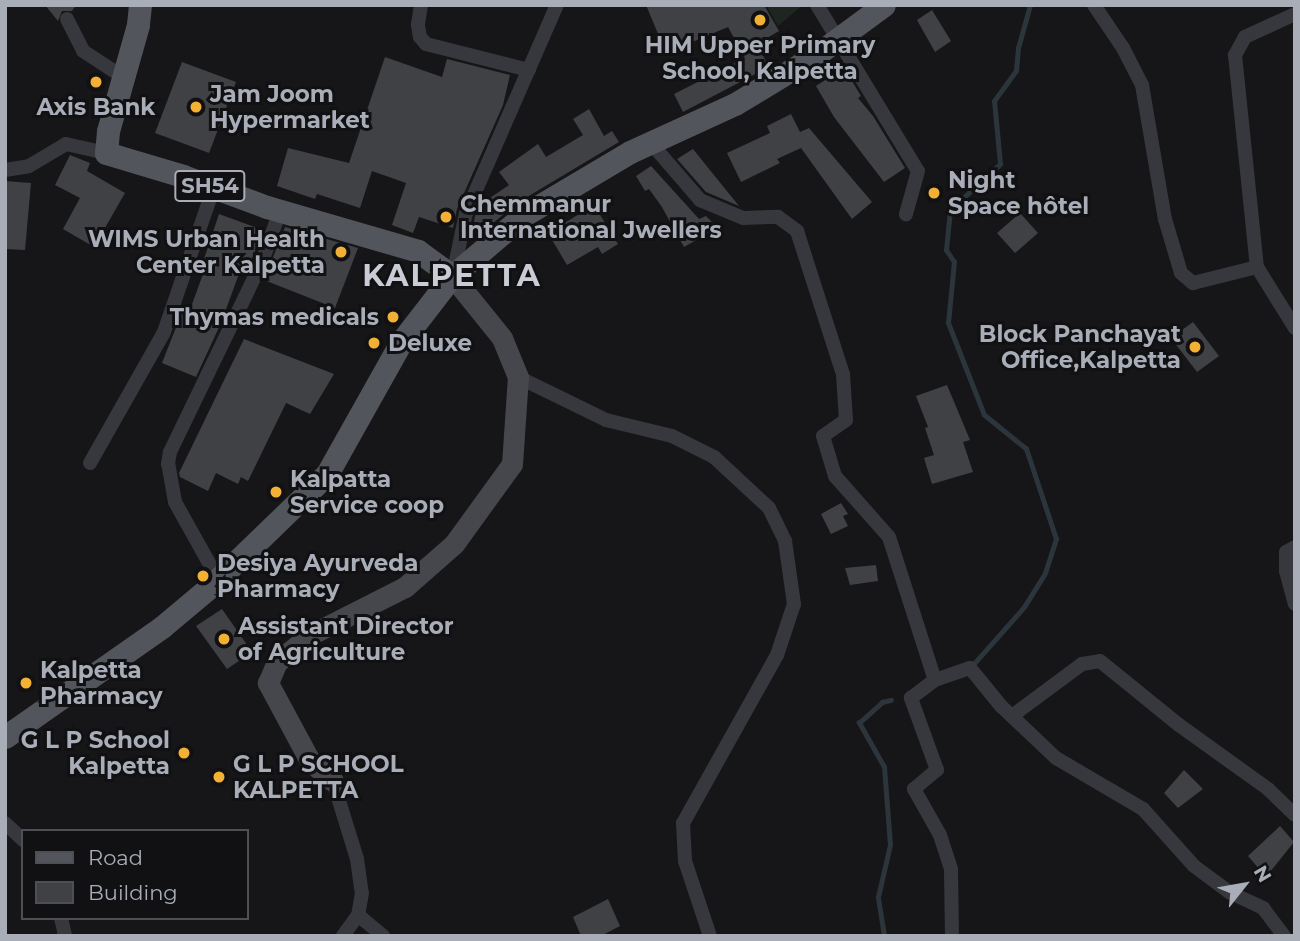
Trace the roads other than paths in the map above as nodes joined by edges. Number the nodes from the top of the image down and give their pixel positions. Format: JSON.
{"nodes":[{"id":1,"x":140,"y":5,"type":"edge"},
{"id":2,"x":421,"y":5,"type":"edge"},
{"id":3,"x":557,"y":5,"type":"edge"},
{"id":4,"x":817,"y":5,"type":"edge"},
{"id":5,"x":884,"y":5,"type":"edge"},
{"id":6,"x":1094,"y":5,"type":"edge"},
{"id":7,"x":1295,"y":14,"type":"edge"},
{"id":8,"x":67,"y":19,"type":"dead end"},
{"id":9,"x":838,"y":39,"type":"junction"},
{"id":10,"x":529,"y":70,"type":"junction"},
{"id":11,"x":123,"y":77,"type":"junction"},
{"id":12,"x":650,"y":142,"type":"junction"},
{"id":13,"x":106,"y":153,"type":"junction"},
{"id":14,"x":5,"y":170,"type":"edge"},
{"id":15,"x":214,"y":187,"type":"junction"},
{"id":16,"x":281,"y":211,"type":"junction"},
{"id":17,"x":906,"y":214,"type":"dead end"},
{"id":18,"x":1256,"y":267,"type":"junction"},
{"id":19,"x":453,"y":276,"type":"junction"},
{"id":20,"x":1295,"y":328,"type":"edge"},
{"id":21,"x":518,"y":377,"type":"junction"},
{"id":22,"x":90,"y":463,"type":"dead end"},
{"id":23,"x":1295,"y":547,"type":"edge"},
{"id":24,"x":218,"y":579,"type":"junction"},
{"id":25,"x":1295,"y":604,"type":"edge"},
{"id":26,"x":935,"y":680,"type":"junction"},
{"id":27,"x":1012,"y":716,"type":"junction"},
{"id":28,"x":5,"y":737,"type":"edge"},
{"id":29,"x":333,"y":781,"type":"joint"},
{"id":30,"x":1295,"y":815,"type":"edge"},
{"id":31,"x":5,"y":823,"type":"edge"},
{"id":32,"x":21,"y":838,"type":"edge"},
{"id":33,"x":358,"y":915,"type":"junction"},
{"id":34,"x":343,"y":936,"type":"edge"},
{"id":35,"x":383,"y":936,"type":"edge"},
{"id":36,"x":710,"y":936,"type":"edge"},
{"id":37,"x":952,"y":936,"type":"edge"},
{"id":38,"x":1284,"y":936,"type":"edge"}],
"edges":[{"from":1,"to":11,"type":"main road"},
{"from":2,"to":10,"type":"street"},
{"from":3,"to":10,"type":"street"},
{"from":4,"to":9,"type":"street"},
{"from":5,"to":9,"type":"main road"},
{"from":6,"to":18,"type":"street"},
{"from":7,"to":18,"type":"street"},
{"from":8,"to":11,"type":"street"},
{"from":9,"to":12,"type":"main road"},
{"from":9,"to":17,"type":"street"},
{"from":10,"to":19,"type":"street"},
{"from":11,"to":13,"type":"main road"},
{"from":12,"to":19,"type":"main road"},
{"from":12,"to":26,"type":"street"},
{"from":13,"to":14,"type":"street"},
{"from":13,"to":15,"type":"main road","number":"SH54"},
{"from":15,"to":16,"type":"main road","number":"SH54"},
{"from":15,"to":22,"type":"street"},
{"from":16,"to":19,"type":"main road","number":"SH54"},
{"from":16,"to":24,"type":"street"},
{"from":18,"to":20,"type":"street"},
{"from":19,"to":21,"type":"main road"},
{"from":19,"to":24,"type":"main road"},
{"from":21,"to":29,"type":"main road"},
{"from":21,"to":36,"type":"street"},
{"from":23,"to":25,"type":"street"},
{"from":24,"to":28,"type":"main road"},
{"from":26,"to":27,"type":"street"},
{"from":26,"to":37,"type":"street"},
{"from":27,"to":30,"type":"street"},
{"from":27,"to":38,"type":"street"},
{"from":29,"to":33,"type":"street"},
{"from":31,"to":32,"type":"street"},
{"from":33,"to":34,"type":"street"},
{"from":33,"to":35,"type":"street"}]}
